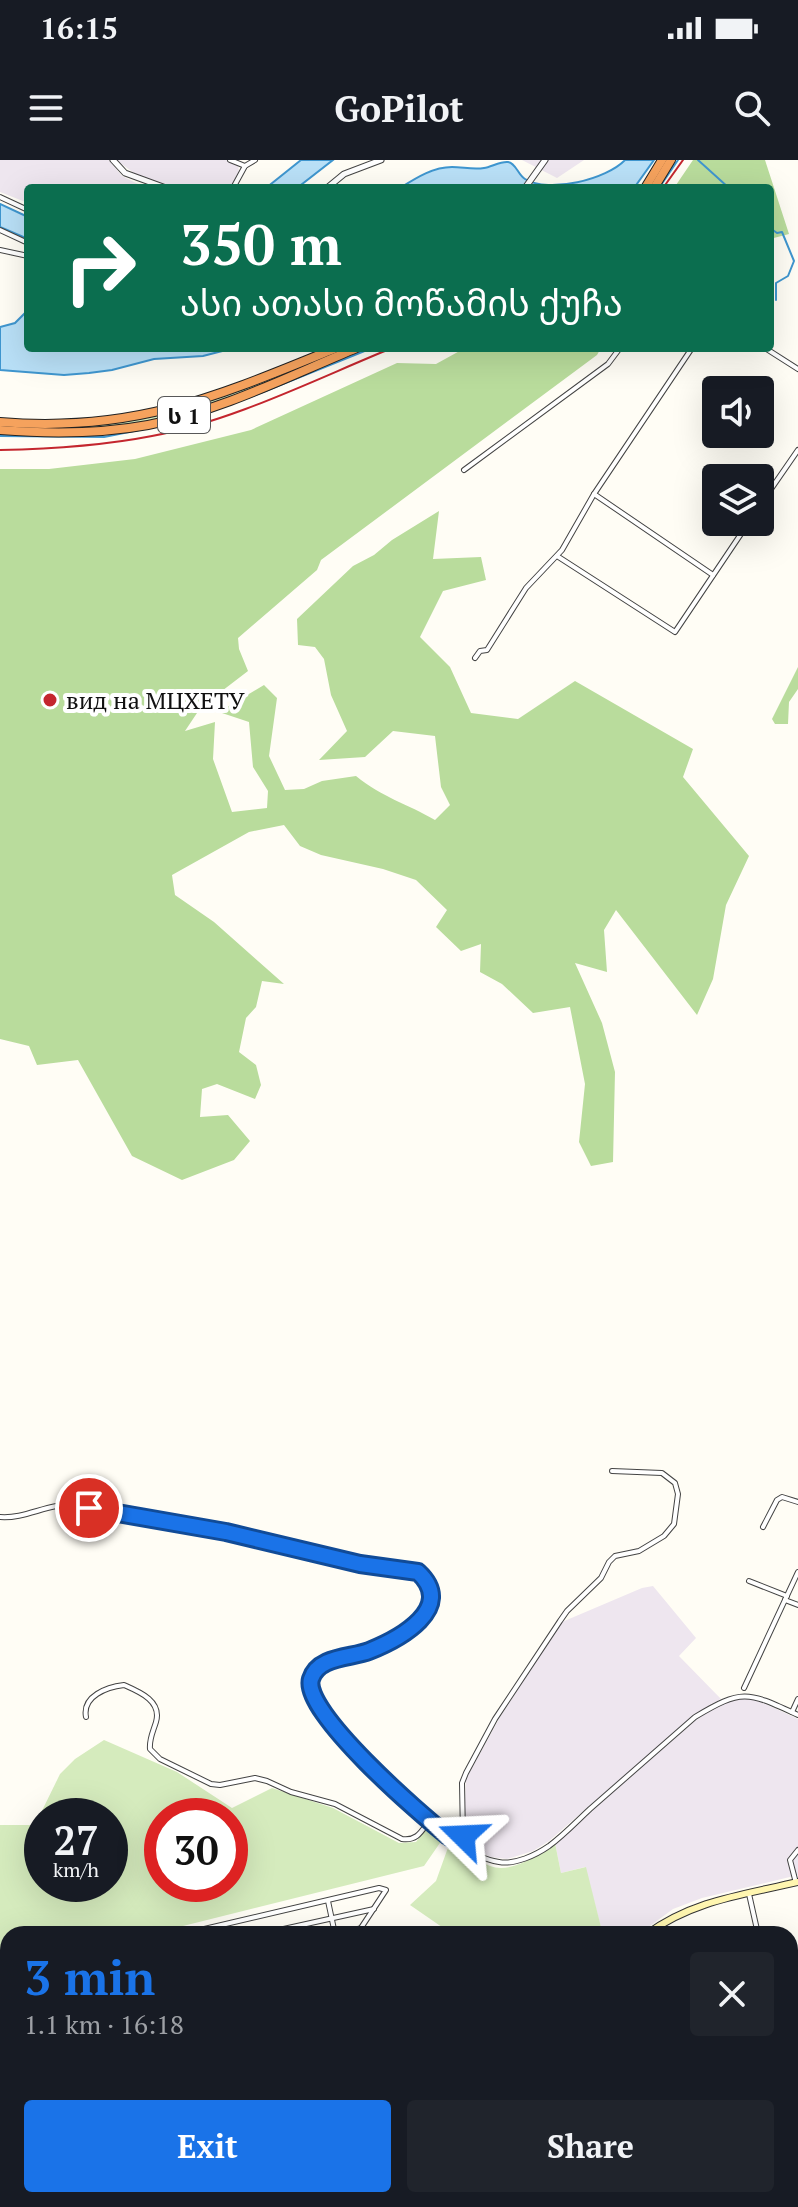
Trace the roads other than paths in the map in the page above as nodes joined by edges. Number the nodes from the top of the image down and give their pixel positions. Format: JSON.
{"nodes":[{"id":1,"x":113,"y":160,"type":"edge"},
{"id":2,"x":230,"y":160,"type":"edge"},
{"id":3,"x":381,"y":160,"type":"edge"},
{"id":4,"x":545,"y":160,"type":"edge"},
{"id":5,"x":662,"y":160,"type":"edge"},
{"id":6,"x":671,"y":160,"type":"edge"},
{"id":7,"x":251,"y":161,"type":"edge"},
{"id":8,"x":245,"y":166,"type":"junction"},
{"id":9,"x":154,"y":184,"type":"edge"},
{"id":10,"x":235,"y":184,"type":"edge"},
{"id":11,"x":332,"y":184,"type":"edge"},
{"id":12,"x":528,"y":184,"type":"edge"},
{"id":13,"x":647,"y":184,"type":"edge"},
{"id":14,"x":656,"y":184,"type":"edge"},
{"id":15,"x":0,"y":197,"type":"edge"},
{"id":16,"x":24,"y":208,"type":"edge"},
{"id":17,"x":0,"y":230,"type":"edge"},
{"id":18,"x":24,"y":241,"type":"edge"},
{"id":19,"x":0,"y":250,"type":"edge"},
{"id":20,"x":24,"y":255,"type":"edge"},
{"id":21,"x":326,"y":352,"type":"edge"},
{"id":22,"x":347,"y":352,"type":"edge"},
{"id":23,"x":617,"y":352,"type":"edge"},
{"id":24,"x":689,"y":352,"type":"edge"},
{"id":25,"x":771,"y":352,"type":"edge"},
{"id":26,"x":798,"y":369,"type":"edge"},
{"id":27,"x":0,"y":422,"type":"edge"},
{"id":28,"x":0,"y":430,"type":"edge"},
{"id":29,"x":798,"y":450,"type":"edge"},
{"id":30,"x":464,"y":470,"type":"dead end"},
{"id":31,"x":774,"y":485,"type":"edge"},
{"id":32,"x":594,"y":494,"type":"junction"},
{"id":33,"x":739,"y":536,"type":"edge"},
{"id":34,"x":557,"y":556,"type":"junction"},
{"id":35,"x":713,"y":575,"type":"junction"},
{"id":36,"x":475,"y":658,"type":"dead end"},
{"id":37,"x":612,"y":1471,"type":"dead end"},
{"id":38,"x":798,"y":1502,"type":"edge"},
{"id":39,"x":0,"y":1517,"type":"edge"},
{"id":40,"x":763,"y":1527,"type":"dead end"},
{"id":41,"x":798,"y":1572,"type":"edge"},
{"id":42,"x":749,"y":1581,"type":"dead end"},
{"id":43,"x":786,"y":1598,"type":"junction"},
{"id":44,"x":798,"y":1605,"type":"edge"},
{"id":45,"x":744,"y":1688,"type":"dead end"},
{"id":46,"x":798,"y":1699,"type":"edge"},
{"id":47,"x":792,"y":1712,"type":"junction"},
{"id":48,"x":798,"y":1715,"type":"edge"},
{"id":49,"x":86,"y":1717,"type":"dead end"},
{"id":50,"x":429,"y":1821,"type":"junction"},
{"id":51,"x":460,"y":1844,"type":"junction"},
{"id":52,"x":797,"y":1850,"type":"edge"},
{"id":53,"x":797,"y":1883,"type":"edge"},
{"id":54,"x":749,"y":1894,"type":"junction"},
{"id":55,"x":328,"y":1901,"type":"junction"},
{"id":56,"x":374,"y":1909,"type":"junction"},
{"id":57,"x":332,"y":1918,"type":"junction"},
{"id":58,"x":218,"y":1926,"type":"edge"},
{"id":59,"x":296,"y":1926,"type":"edge"},
{"id":60,"x":334,"y":1926,"type":"edge"},
{"id":61,"x":363,"y":1926,"type":"edge"},
{"id":62,"x":660,"y":1926,"type":"edge"},
{"id":63,"x":756,"y":1926,"type":"edge"}],
"edges":[{"from":1,"to":9,"type":"street"},
{"from":2,"to":8,"type":"street"},
{"from":3,"to":11,"type":"street"},
{"from":4,"to":12,"type":"street"},
{"from":5,"to":13,"type":"highway"},
{"from":6,"to":14,"type":"highway"},
{"from":7,"to":8,"type":"street"},
{"from":8,"to":10,"type":"street"},
{"from":15,"to":16,"type":"street"},
{"from":17,"to":18,"type":"street"},
{"from":19,"to":20,"type":"street"},
{"from":21,"to":27,"type":"highway","number":"ს 1"},
{"from":22,"to":28,"type":"highway","number":"ს 1"},
{"from":23,"to":30,"type":"street"},
{"from":24,"to":32,"type":"street"},
{"from":25,"to":26,"type":"street"},
{"from":29,"to":31,"type":"street"},
{"from":32,"to":34,"type":"street"},
{"from":32,"to":35,"type":"street"},
{"from":33,"to":35,"type":"street"},
{"from":34,"to":35,"type":"street"},
{"from":34,"to":36,"type":"street"},
{"from":37,"to":51,"type":"street"},
{"from":38,"to":40,"type":"street"},
{"from":39,"to":50,"type":"street"},
{"from":41,"to":43,"type":"street"},
{"from":42,"to":43,"type":"street"},
{"from":43,"to":44,"type":"street"},
{"from":43,"to":45,"type":"street"},
{"from":46,"to":47,"type":"street"},
{"from":47,"to":48,"type":"street"},
{"from":47,"to":51,"type":"street"},
{"from":49,"to":50,"type":"street"},
{"from":50,"to":51,"type":"street"},
{"from":52,"to":53,"type":"street"},
{"from":53,"to":54,"type":"main road"},
{"from":54,"to":62,"type":"main road"},
{"from":54,"to":63,"type":"street"},
{"from":55,"to":56,"type":"street"},
{"from":55,"to":57,"type":"street"},
{"from":55,"to":58,"type":"street"},
{"from":56,"to":57,"type":"street"},
{"from":56,"to":61,"type":"street"},
{"from":57,"to":59,"type":"street"},
{"from":57,"to":60,"type":"street"}]}
